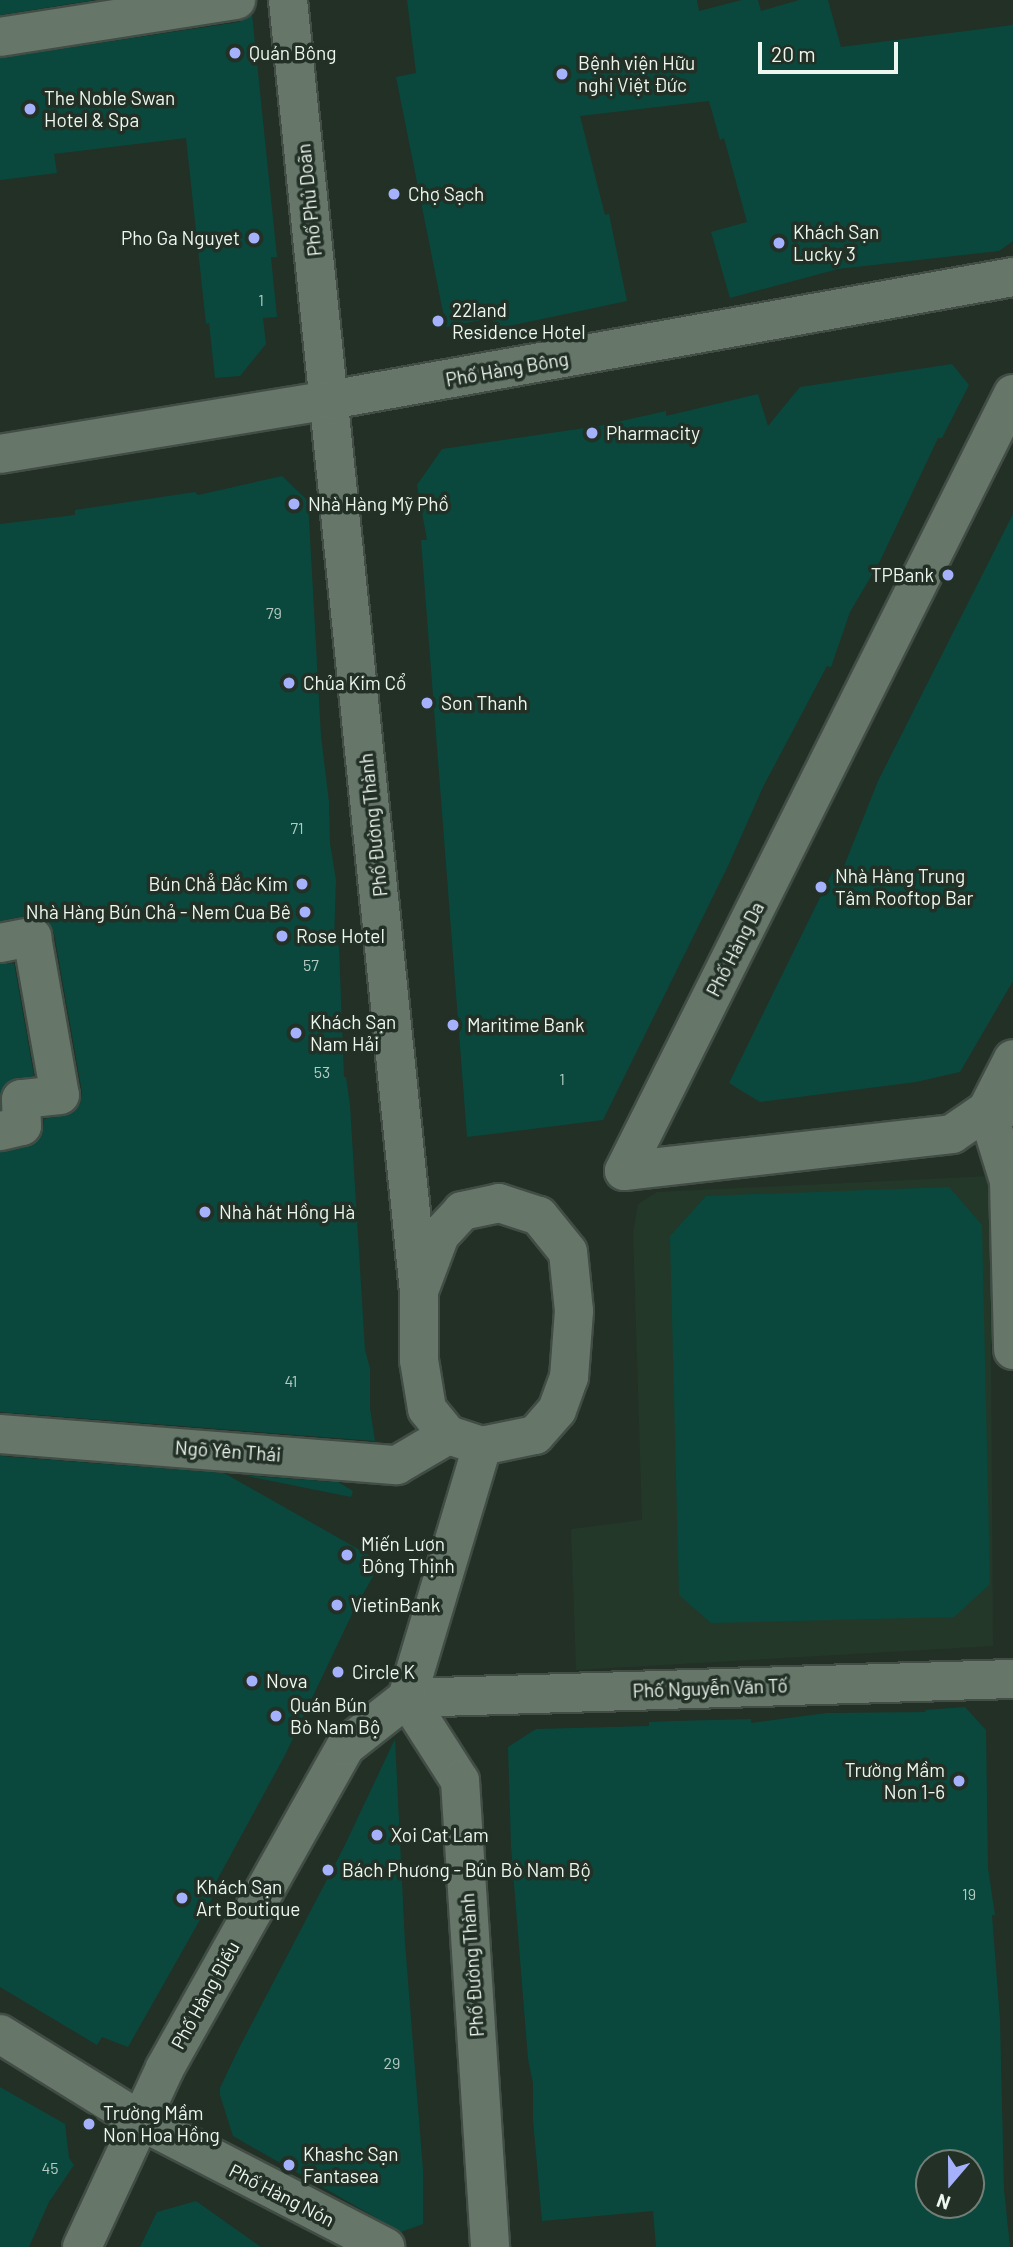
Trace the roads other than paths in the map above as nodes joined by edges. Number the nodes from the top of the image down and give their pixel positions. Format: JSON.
{"nodes":[{"id":1,"x":236,"y":0,"type":"edge"},
{"id":2,"x":288,"y":0,"type":"edge"},
{"id":3,"x":0,"y":37,"type":"edge"},
{"id":4,"x":1013,"y":277,"type":"edge"},
{"id":5,"x":1013,"y":394,"type":"edge"},
{"id":6,"x":330,"y":400,"type":"junction"},
{"id":7,"x":0,"y":454,"type":"edge"},
{"id":8,"x":0,"y":943,"type":"edge"},
{"id":9,"x":1013,"y":1059,"type":"edge"},
{"id":10,"x":1000,"y":1108,"type":"edge"},
{"id":11,"x":0,"y":1131,"type":"edge"},
{"id":12,"x":419,"y":1291,"type":"junction"},
{"id":13,"x":1013,"y":1350,"type":"edge"},
{"id":14,"x":0,"y":1434,"type":"edge"},
{"id":15,"x":465,"y":1440,"type":"junction"},
{"id":16,"x":1013,"y":1679,"type":"edge"},
{"id":17,"x":407,"y":1698,"type":"junction"},
{"id":18,"x":0,"y":2034,"type":"edge"},
{"id":19,"x":141,"y":2121,"type":"junction"},
{"id":20,"x":82,"y":2247,"type":"edge"},
{"id":21,"x":385,"y":2247,"type":"edge"},
{"id":22,"x":490,"y":2247,"type":"edge"}],
"edges":[{"from":1,"to":3,"type":"street"},
{"from":2,"to":6,"type":"street","name":"Phố Phủ Doãn"},
{"from":4,"to":6,"type":"street","name":"Phố Hàng Bông"},
{"from":5,"to":10,"type":"street","name":"Phố Hàng Da"},
{"from":6,"to":7,"type":"street","name":"Phố Hàng Bông"},
{"from":6,"to":12,"type":"street","name":"Phố Đường Thành"},
{"from":8,"to":11,"type":"street"},
{"from":9,"to":10,"type":"street"},
{"from":10,"to":13,"type":"street"},
{"from":12,"to":15,"type":"street"},
{"from":12,"to":15,"type":"street"},
{"from":14,"to":15,"type":"street","name":"Ngõ Yên Thái"},
{"from":15,"to":17,"type":"street"},
{"from":16,"to":17,"type":"street","name":"Phố Nguyễn Văn Tố"},
{"from":17,"to":19,"type":"street","name":"Phố Hàng Điếu"},
{"from":17,"to":22,"type":"street","name":"Phố Đường Thành"},
{"from":18,"to":19,"type":"street","name":"Phố Hàng Nón"},
{"from":19,"to":20,"type":"street","name":"Phố Hàng Điếu"},
{"from":19,"to":21,"type":"street","name":"Phố Hàng Nón"}]}
